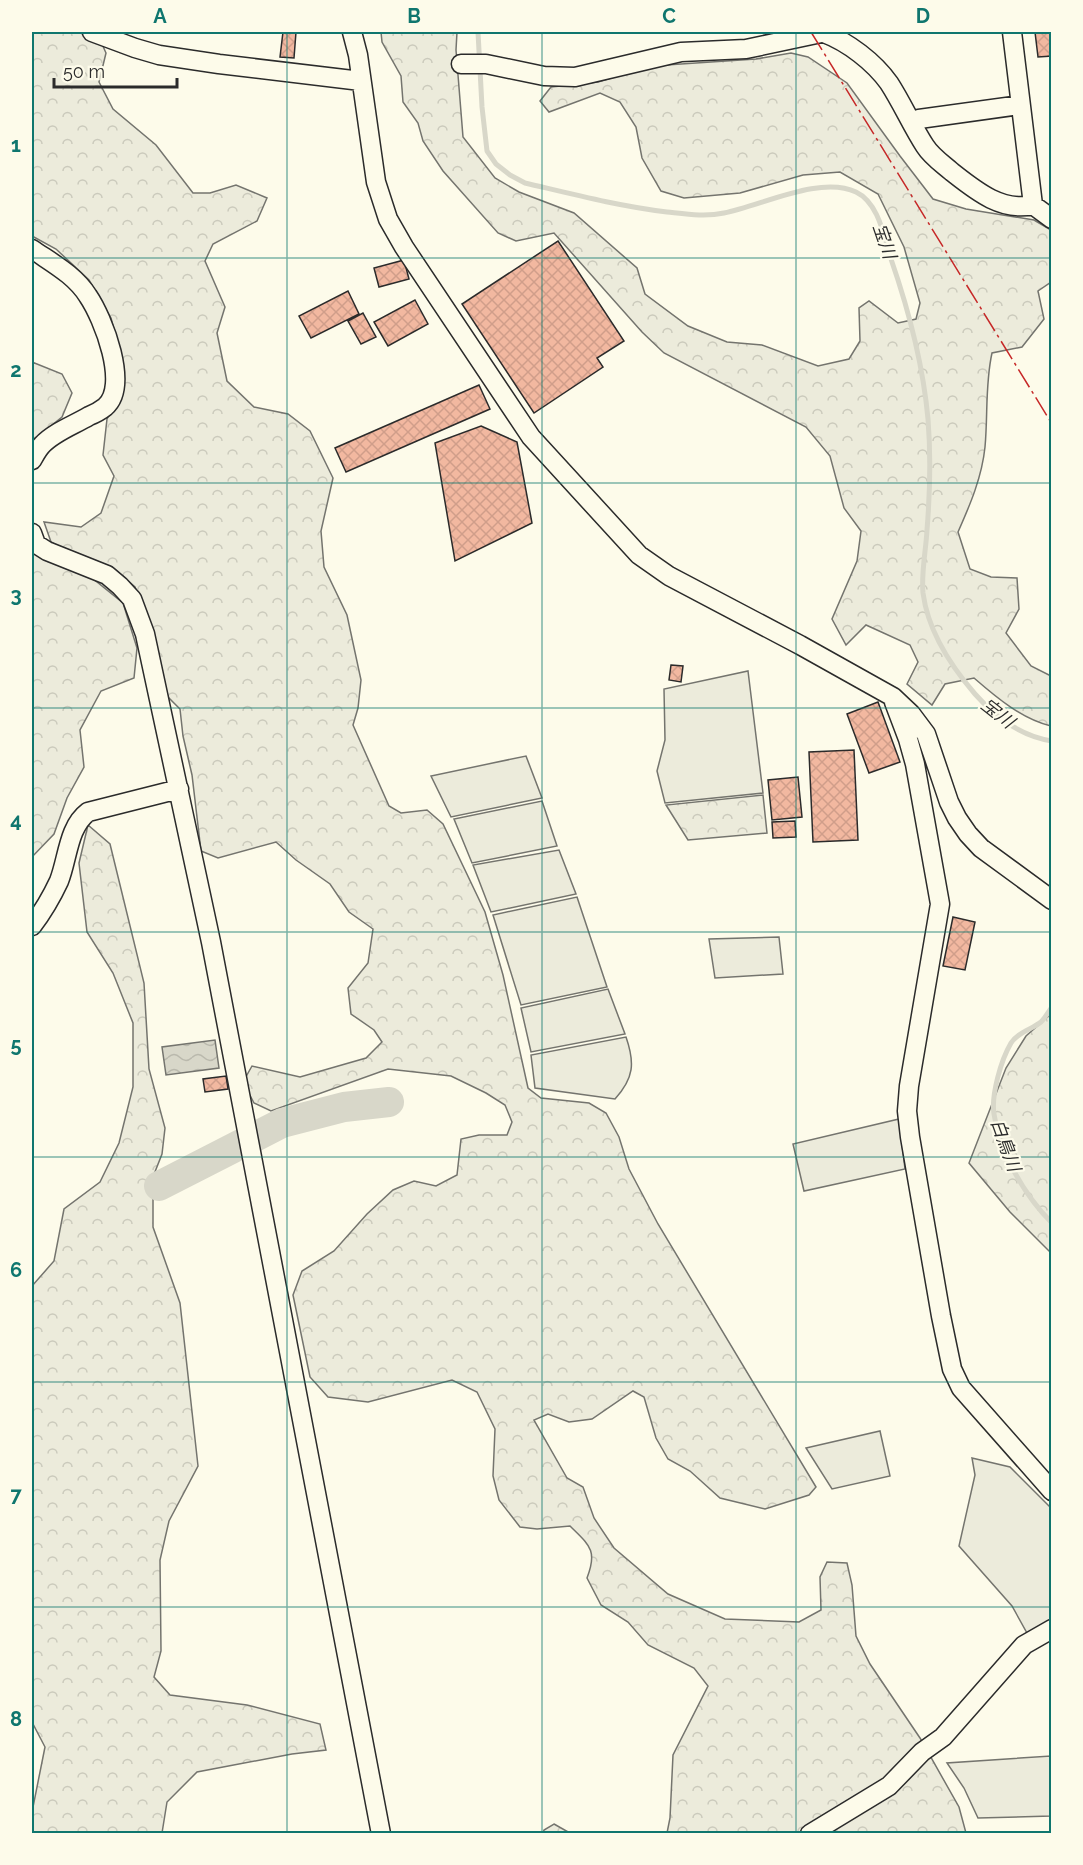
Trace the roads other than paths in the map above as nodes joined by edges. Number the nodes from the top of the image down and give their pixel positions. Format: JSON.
{"nodes":[{"id":1,"x":92,"y":32,"type":"edge"},
{"id":2,"x":352,"y":32,"type":"edge"},
{"id":3,"x":825,"y":32,"type":"edge"},
{"id":4,"x":1012,"y":32,"type":"edge"},
{"id":5,"x":461,"y":64,"type":"dead end"},
{"id":6,"x":361,"y":81,"type":"junction"},
{"id":7,"x":1020,"y":105,"type":"junction"},
{"id":8,"x":912,"y":122,"type":"junction"},
{"id":9,"x":1033,"y":205,"type":"junction"},
{"id":10,"x":1052,"y":219,"type":"edge"},
{"id":11,"x":32,"y":249,"type":"edge"},
{"id":12,"x":32,"y":460,"type":"edge"},
{"id":13,"x":32,"y":533,"type":"edge"},
{"id":14,"x":893,"y":697,"type":"junction"},
{"id":15,"x":179,"y":789,"type":"junction"},
{"id":16,"x":1052,"y":900,"type":"edge"},
{"id":17,"x":32,"y":926,"type":"edge"},
{"id":18,"x":1052,"y":1491,"type":"edge"},
{"id":19,"x":1052,"y":1629,"type":"edge"},
{"id":20,"x":381,"y":1833,"type":"edge"},
{"id":21,"x":810,"y":1833,"type":"edge"}],
"edges":[{"from":1,"to":6,"type":"street"},
{"from":2,"to":6,"type":"street"},
{"from":3,"to":5,"type":"street"},
{"from":3,"to":8,"type":"street"},
{"from":4,"to":7,"type":"street"},
{"from":6,"to":14,"type":"street"},
{"from":7,"to":8,"type":"street"},
{"from":7,"to":9,"type":"street"},
{"from":8,"to":9,"type":"street"},
{"from":9,"to":10,"type":"street"},
{"from":11,"to":12,"type":"street"},
{"from":13,"to":15,"type":"street"},
{"from":14,"to":16,"type":"street"},
{"from":14,"to":18,"type":"street"},
{"from":15,"to":17,"type":"street"},
{"from":15,"to":20,"type":"street"},
{"from":19,"to":21,"type":"street"}]}
